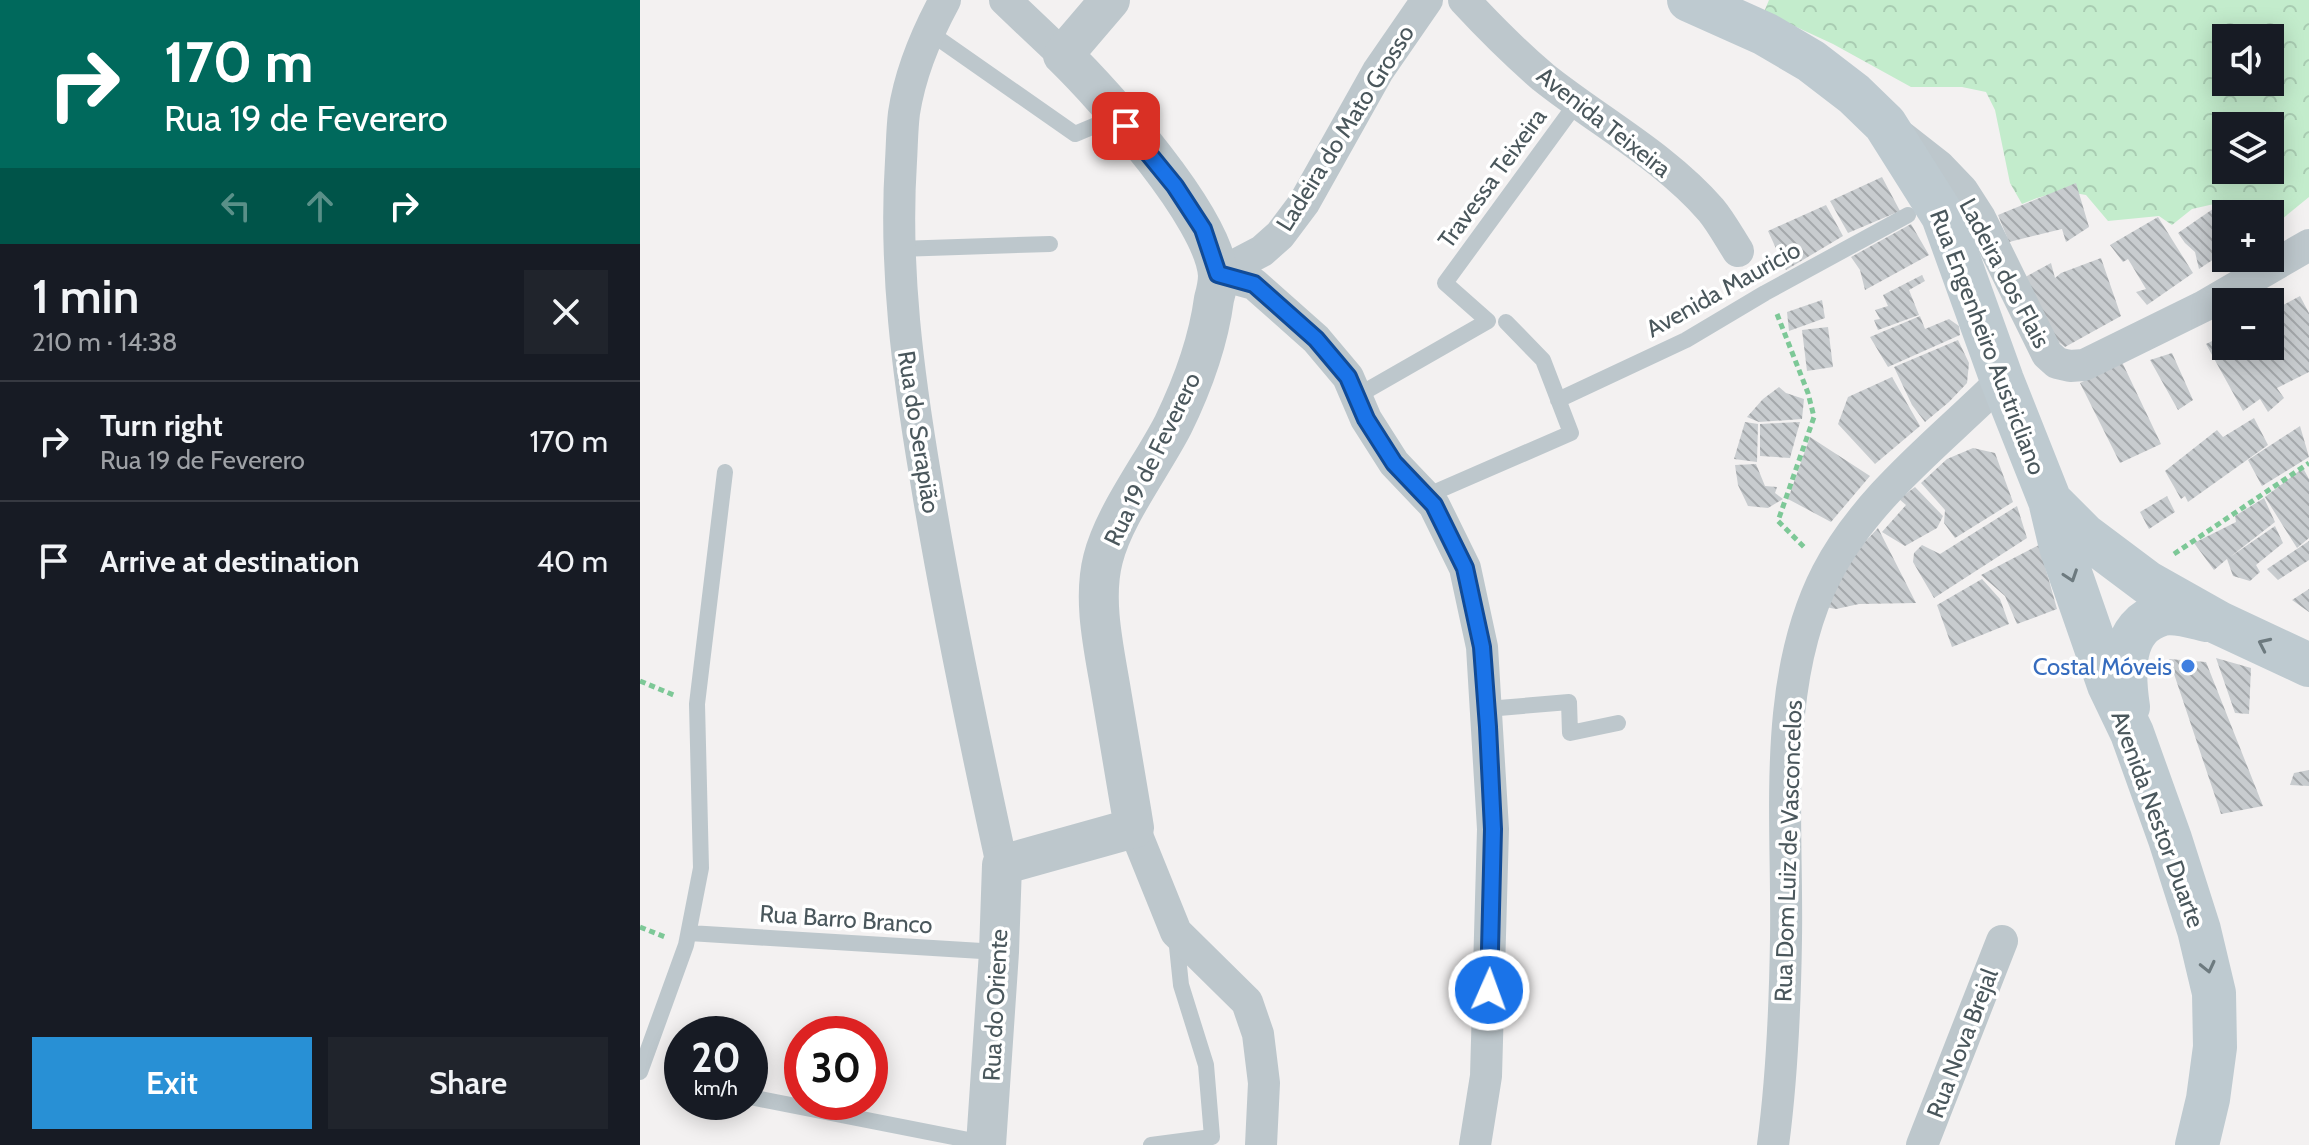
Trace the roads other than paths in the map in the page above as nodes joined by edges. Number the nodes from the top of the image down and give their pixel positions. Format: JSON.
{"nodes":[{"id":1,"x":945,"y":0,"type":"edge"},
{"id":2,"x":1005,"y":0,"type":"edge"},
{"id":3,"x":1110,"y":0,"type":"edge"},
{"id":4,"x":1427,"y":0,"type":"edge"},
{"id":5,"x":1464,"y":0,"type":"edge"},
{"id":6,"x":1689,"y":0,"type":"edge"},
{"id":7,"x":929,"y":32,"type":"junction"},
{"id":8,"x":1063,"y":55,"type":"junction"},
{"id":9,"x":1578,"y":101,"type":"junction"},
{"id":10,"x":1118,"y":116,"type":"junction"},
{"id":11,"x":1885,"y":124,"type":"junction"},
{"id":12,"x":1908,"y":215,"type":"dead end"},
{"id":13,"x":1050,"y":244,"type":"dead end"},
{"id":14,"x":2309,"y":245,"type":"edge"},
{"id":15,"x":898,"y":249,"type":"junction"},
{"id":16,"x":1738,"y":251,"type":"dead end"},
{"id":17,"x":1218,"y":274,"type":"junction"},
{"id":18,"x":1506,"y":322,"type":"dead end"},
{"id":19,"x":2002,"y":380,"type":"junction"},
{"id":20,"x":1357,"y":396,"type":"junction"},
{"id":21,"x":1558,"y":400,"type":"junction"},
{"id":22,"x":1960,"y":421,"type":"junction"},
{"id":23,"x":2020,"y":424,"type":"junction"},
{"id":24,"x":725,"y":472,"type":"dead end"},
{"id":25,"x":1426,"y":496,"type":"junction"},
{"id":26,"x":2050,"y":501,"type":"junction"},
{"id":27,"x":2219,"y":623,"type":"junction"},
{"id":28,"x":2309,"y":665,"type":"edge"},
{"id":29,"x":1487,"y":709,"type":"junction"},
{"id":30,"x":1618,"y":723,"type":"dead end"},
{"id":31,"x":2132,"y":733,"type":"junction"},
{"id":32,"x":1134,"y":828,"type":"junction"},
{"id":33,"x":1002,"y":865,"type":"junction"},
{"id":34,"x":1176,"y":932,"type":"junction"},
{"id":35,"x":689,"y":933,"type":"junction"},
{"id":36,"x":2002,"y":941,"type":"dead end"},
{"id":37,"x":999,"y":952,"type":"junction"},
{"id":38,"x":640,"y":1072,"type":"edge"},
{"id":39,"x":768,"y":1101,"type":"edge"},
{"id":40,"x":986,"y":1144,"type":"edge"},
{"id":41,"x":1151,"y":1145,"type":"edge"},
{"id":42,"x":1261,"y":1145,"type":"edge"},
{"id":43,"x":1475,"y":1145,"type":"edge"},
{"id":44,"x":1773,"y":1145,"type":"edge"},
{"id":45,"x":1922,"y":1145,"type":"edge"},
{"id":46,"x":2197,"y":1145,"type":"edge"}],
"edges":[{"from":1,"to":7,"type":"street","name":"Rua do Serapião"},
{"from":2,"to":8,"type":"street","name":"Rua 19 de Feverero"},
{"from":3,"to":8,"type":"street"},
{"from":4,"to":17,"type":"street","name":"Ladeira do Mato Grosso"},
{"from":5,"to":9,"type":"street","name":"Avenida Teixeira"},
{"from":6,"to":11,"type":"main road","name":"Rua Engenheiro Austricliano"},
{"from":7,"to":10,"type":"lane"},
{"from":7,"to":15,"type":"street","name":"Rua do Serapião"},
{"from":8,"to":10,"type":"street","name":"Rua 19 de Feverero"},
{"from":9,"to":16,"type":"street","name":"Avenida Teixeira"},
{"from":9,"to":20,"type":"lane","name":"Travessa Teixeira"},
{"from":10,"to":17,"type":"street","name":"Rua 19 de Feverero"},
{"from":11,"to":14,"type":"street","name":"Ladeira dos Flais"},
{"from":11,"to":19,"type":"main road","name":"Rua Engenheiro Austricliano"},
{"from":12,"to":21,"type":"lane","name":"Avenida Mauricio"},
{"from":13,"to":15,"type":"lane"},
{"from":15,"to":33,"type":"street","name":"Rua do Serapião"},
{"from":17,"to":20,"type":"street"},
{"from":17,"to":32,"type":"street","name":"Rua 19 de Feverero"},
{"from":18,"to":21,"type":"lane"},
{"from":19,"to":22,"type":"street","name":"Rua Dom Luiz de Vasconcelos"},
{"from":19,"to":23,"type":"main road","name":"Rua Engenheiro Austricliano"},
{"from":20,"to":25,"type":"street"},
{"from":21,"to":25,"type":"lane"},
{"from":22,"to":23,"type":"street"},
{"from":22,"to":44,"type":"street","name":"Rua Dom Luiz de Vasconcelos"},
{"from":23,"to":26,"type":"main road","name":"Rua Engenheiro Austricliano"},
{"from":24,"to":35,"type":"lane"},
{"from":25,"to":29,"type":"street"},
{"from":26,"to":27,"type":"main road","name":"Rua Engenheiro Austricliano"},
{"from":26,"to":31,"type":"main road","name":"Avenida Nestor Duarte","one_way":true},
{"from":28,"to":27,"type":"main road","name":"Rua Engenheiro Austricliano","one_way":true},
{"from":27,"to":31,"type":"main road","name":"Rua Engenheiro Austricliano"},
{"from":29,"to":30,"type":"lane"},
{"from":29,"to":43,"type":"street"},
{"from":31,"to":46,"type":"main road","name":"Avenida Nestor Duarte","one_way":true},
{"from":32,"to":33,"type":"street"},
{"from":32,"to":34,"type":"street","name":"Rua 19 de Feverero"},
{"from":33,"to":37,"type":"street","name":"Rua do Oriente"},
{"from":34,"to":41,"type":"lane"},
{"from":34,"to":42,"type":"street","name":"Rua 19 de Feverero"},
{"from":35,"to":37,"type":"lane","name":"Rua Barro Branco"},
{"from":35,"to":38,"type":"lane"},
{"from":36,"to":45,"type":"street","name":"Rua Nova Brejal"},
{"from":37,"to":40,"type":"street","name":"Rua do Oriente"},
{"from":39,"to":40,"type":"lane"}]}
